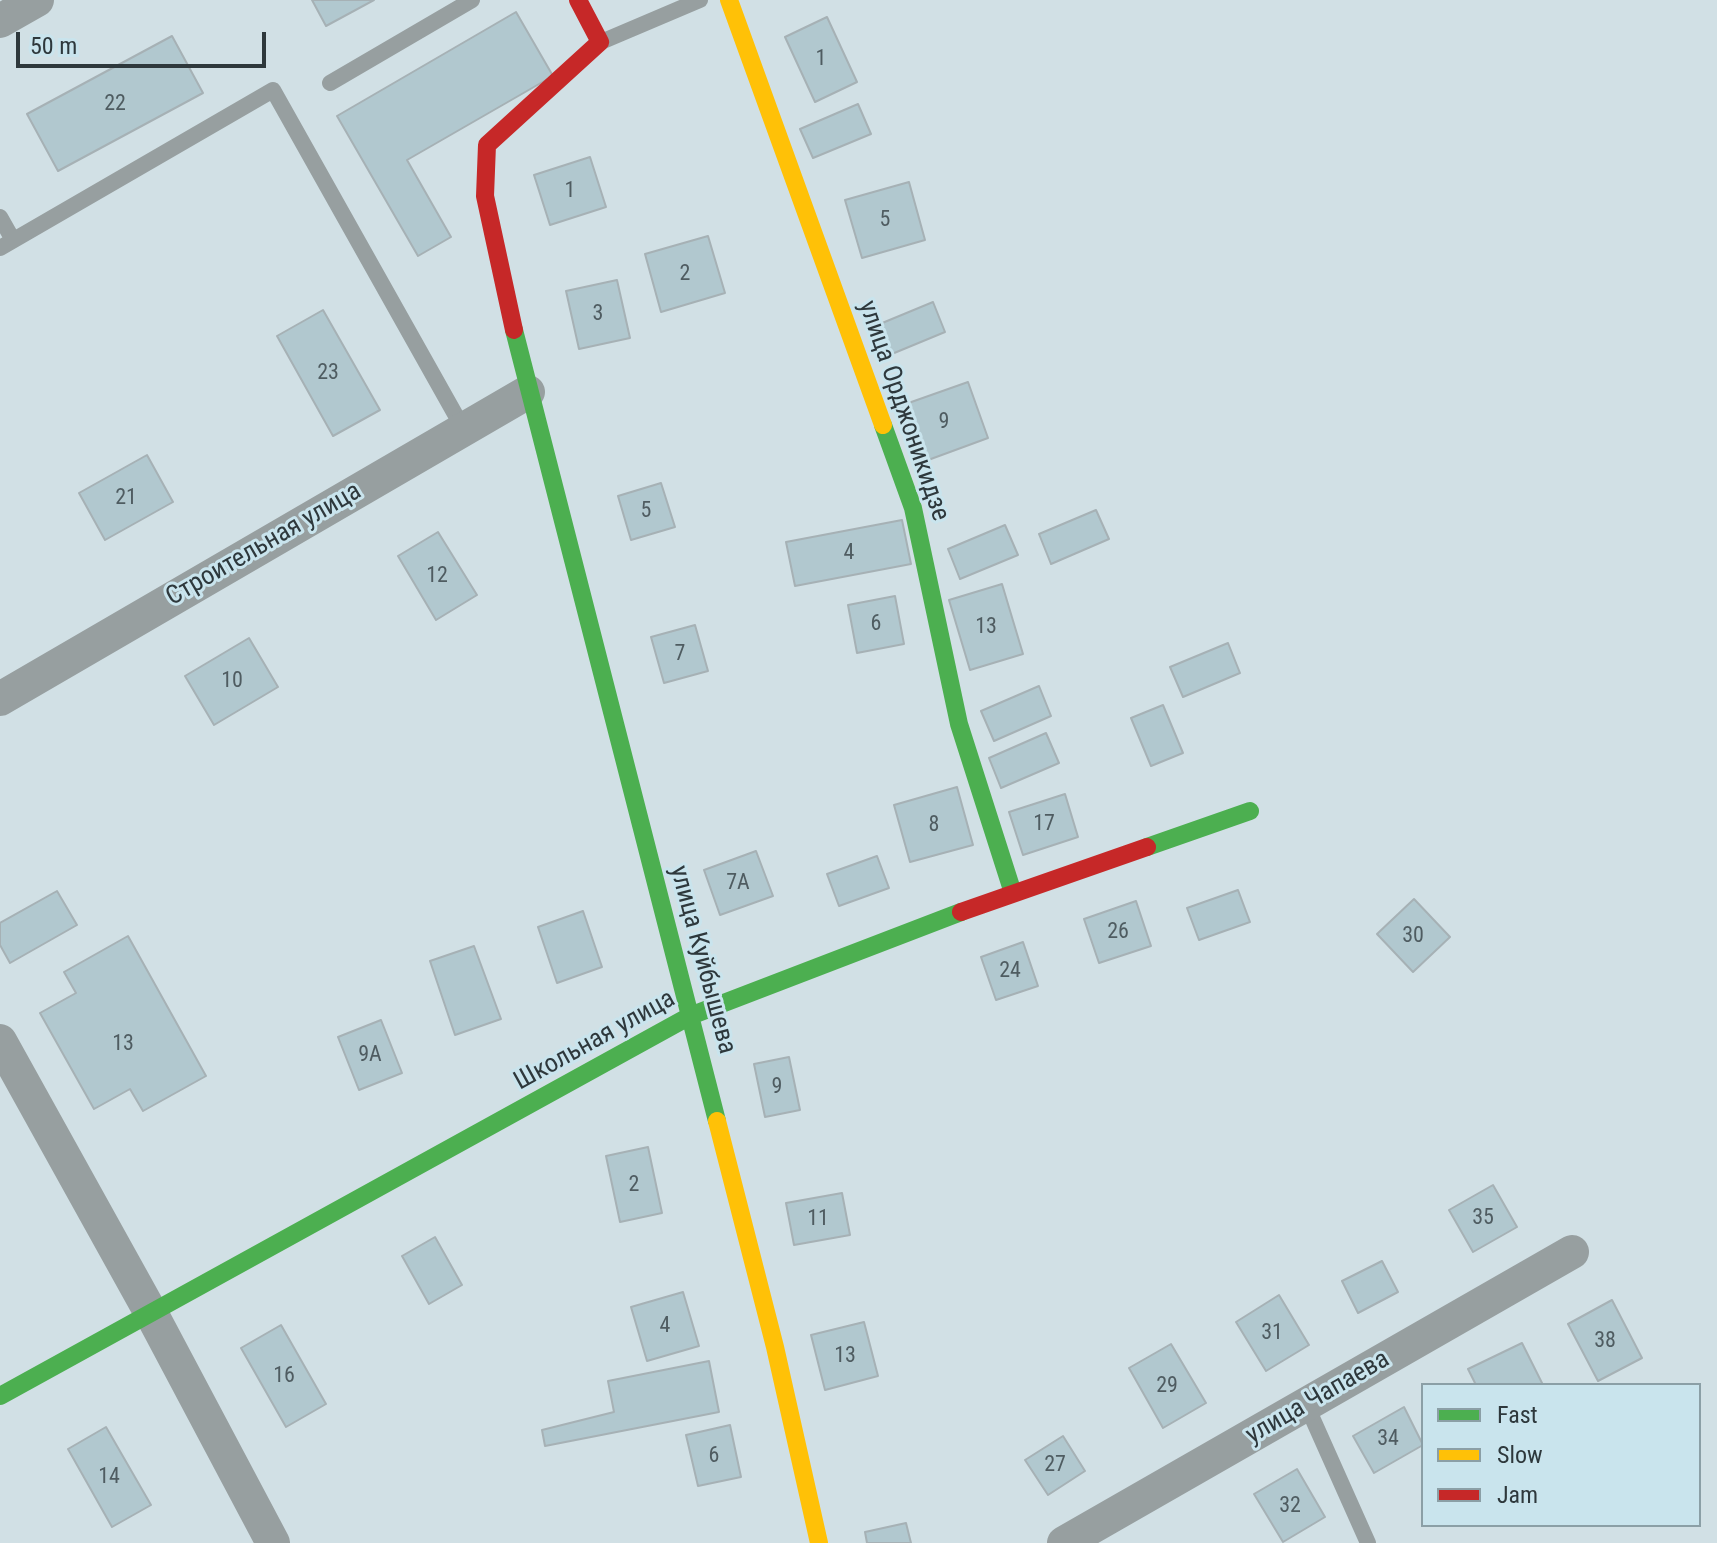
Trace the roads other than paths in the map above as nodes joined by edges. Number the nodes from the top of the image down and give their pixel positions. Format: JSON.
{"nodes":[{"id":1,"x":37,"y":0,"type":"edge"},
{"id":2,"x":472,"y":0,"type":"edge"},
{"id":3,"x":578,"y":0,"type":"edge"},
{"id":4,"x":700,"y":0,"type":"edge"},
{"id":5,"x":729,"y":0,"type":"edge"},
{"id":6,"x":0,"y":21,"type":"edge"},
{"id":7,"x":600,"y":42,"type":"junction"},
{"id":8,"x":330,"y":83,"type":"dead end"},
{"id":9,"x":0,"y":217,"type":"edge"},
{"id":10,"x":6,"y":244,"type":"edge"},
{"id":11,"x":528,"y":392,"type":"junction"},
{"id":12,"x":464,"y":430,"type":"junction"},
{"id":13,"x":0,"y":699,"type":"edge"},
{"id":14,"x":1250,"y":811,"type":"dead end"},
{"id":15,"x":1013,"y":893,"type":"junction"},
{"id":16,"x":690,"y":1016,"type":"junction"},
{"id":17,"x":0,"y":1041,"type":"edge"},
{"id":18,"x":1572,"y":1252,"type":"dead end"},
{"id":19,"x":151,"y":1313,"type":"junction"},
{"id":20,"x":7,"y":1387,"type":"edge"},
{"id":21,"x":1306,"y":1404,"type":"junction"},
{"id":22,"x":273,"y":1543,"type":"edge"},
{"id":23,"x":819,"y":1543,"type":"edge"},
{"id":24,"x":1064,"y":1543,"type":"edge"},
{"id":25,"x":1368,"y":1543,"type":"edge"}],
"edges":[{"from":1,"to":6,"type":"street"},
{"from":2,"to":8,"type":"lane"},
{"from":3,"to":7,"type":"street"},
{"from":4,"to":7,"type":"lane"},
{"from":5,"to":15,"type":"street","name":"улица Орджоникидзе"},
{"from":7,"to":11,"type":"street","name":"улица Куйбышева"},
{"from":9,"to":10,"type":"lane"},
{"from":10,"to":12,"type":"lane"},
{"from":11,"to":12,"type":"street","name":"Строительная улица"},
{"from":11,"to":16,"type":"street","name":"улица Куйбышева"},
{"from":12,"to":13,"type":"street","name":"Строительная улица"},
{"from":14,"to":15,"type":"street","name":"Школьная улица"},
{"from":15,"to":16,"type":"street","name":"Школьная улица"},
{"from":16,"to":19,"type":"street","name":"Школьная улица"},
{"from":16,"to":23,"type":"street","name":"улица Куйбышева"},
{"from":17,"to":19,"type":"street"},
{"from":18,"to":21,"type":"street","name":"улица Чапаева"},
{"from":19,"to":20,"type":"street","name":"Школьная улица"},
{"from":19,"to":22,"type":"street"},
{"from":21,"to":24,"type":"street","name":"улица Чапаева"},
{"from":21,"to":25,"type":"lane"}]}
